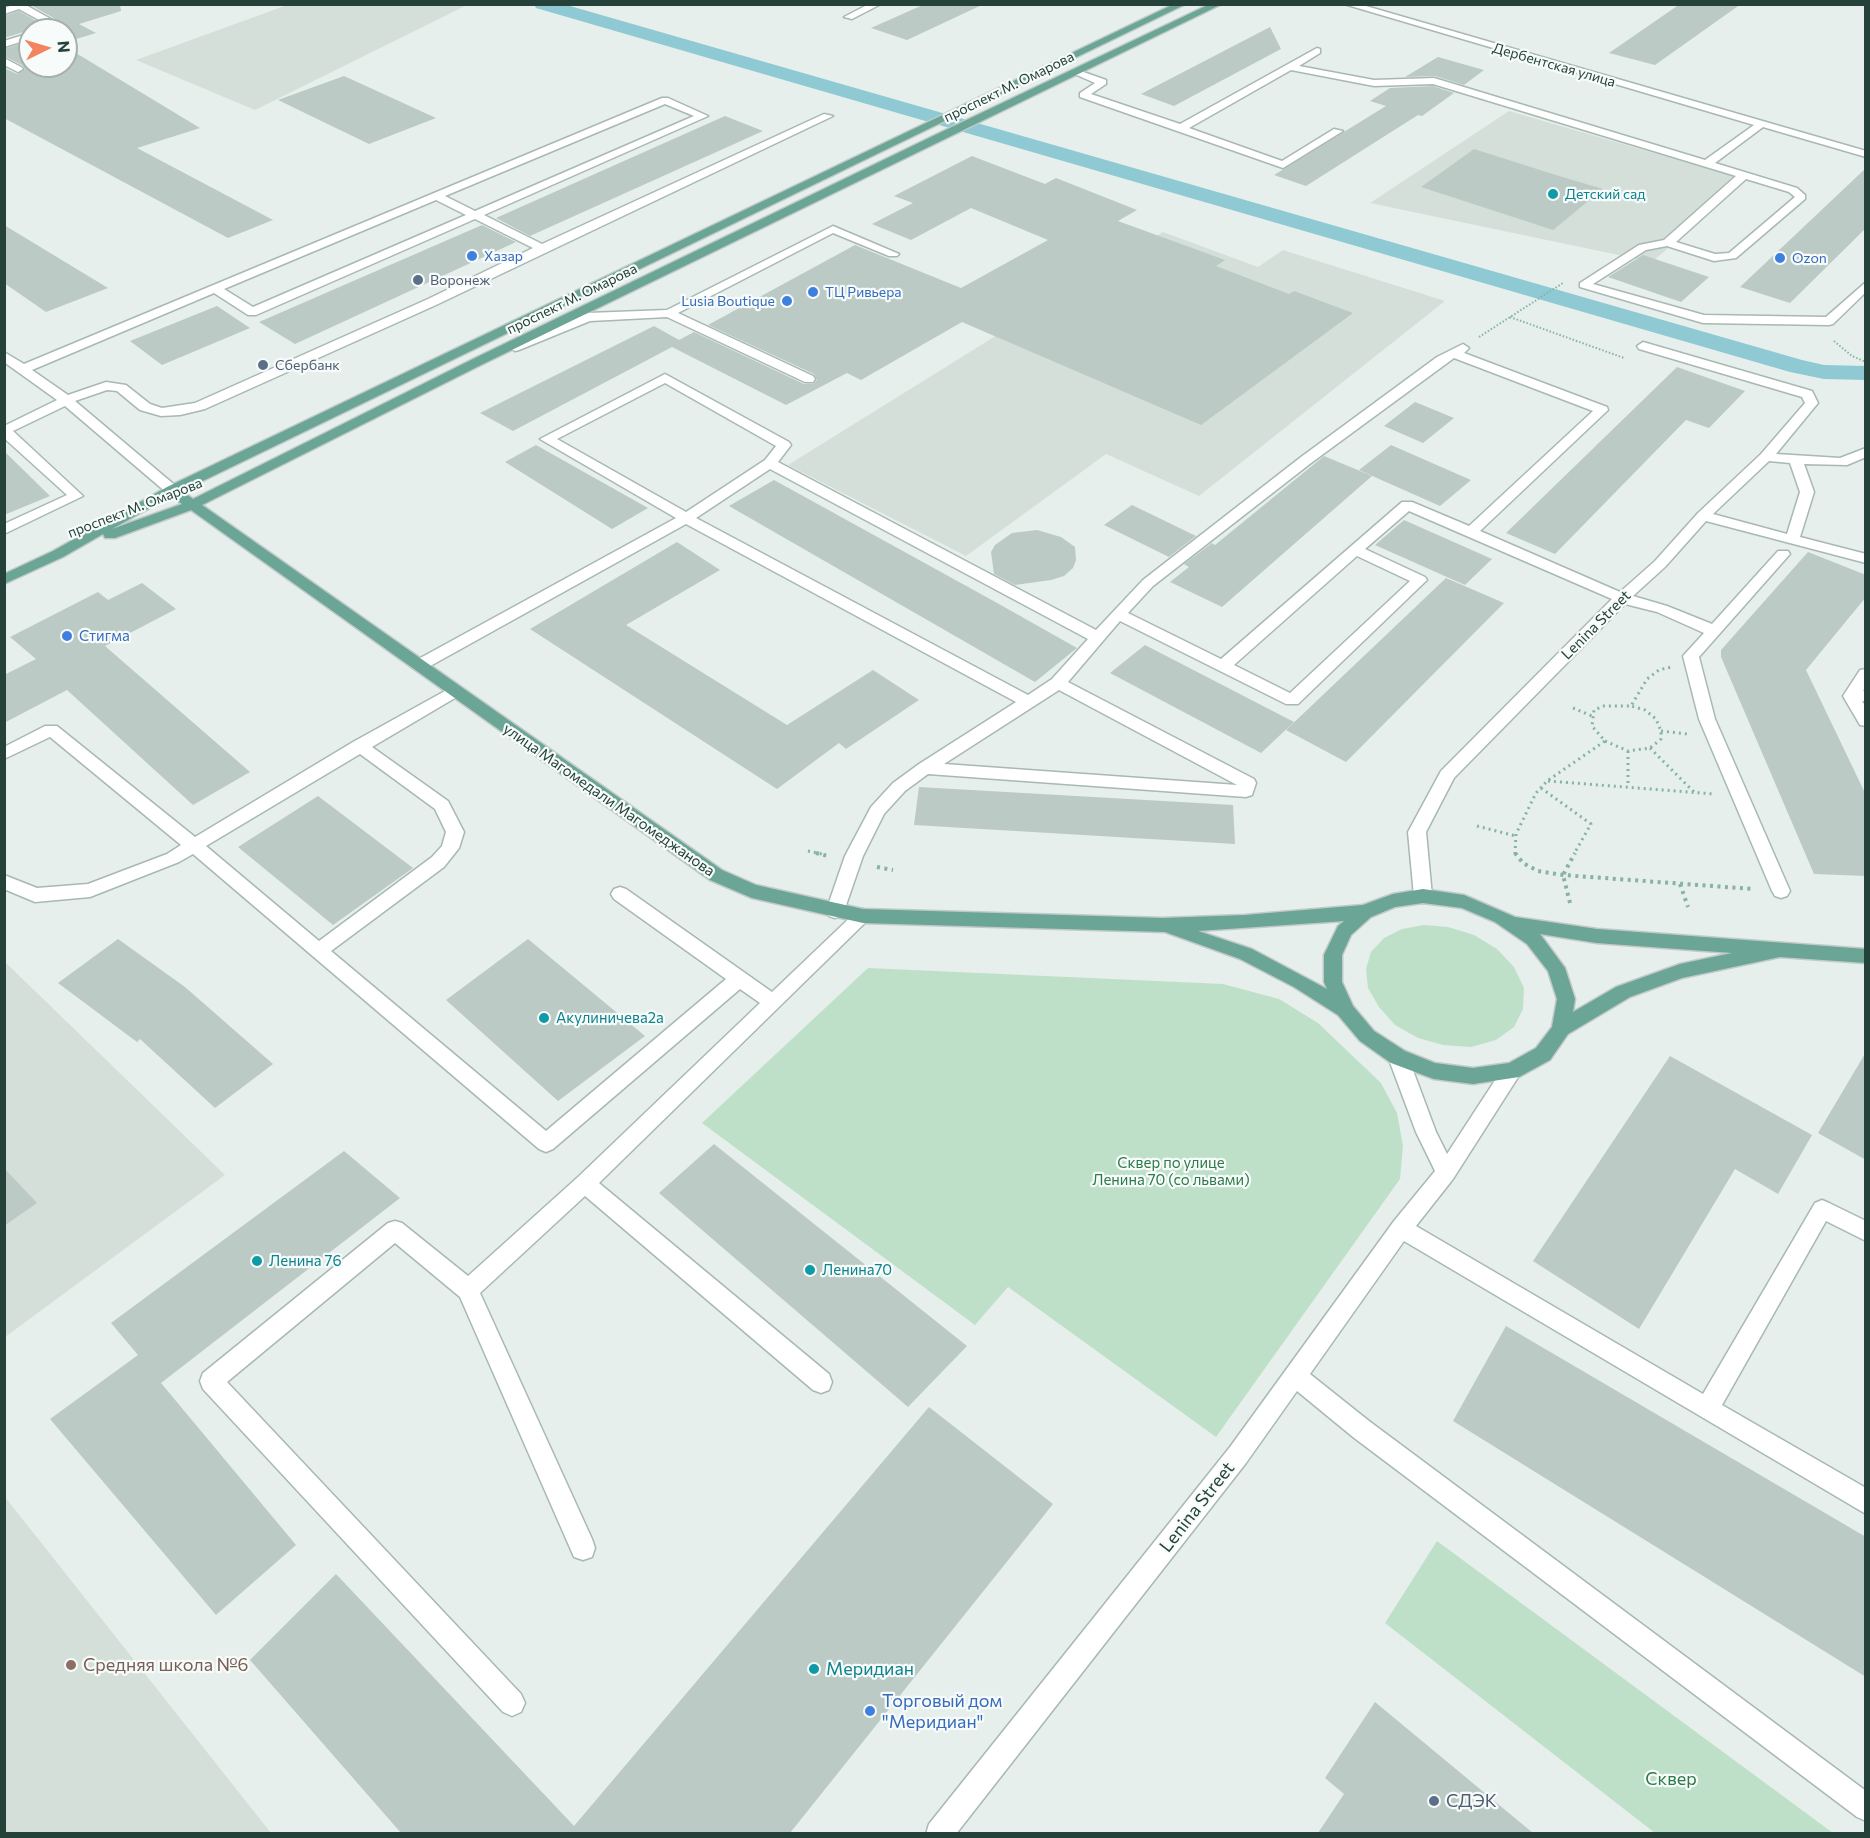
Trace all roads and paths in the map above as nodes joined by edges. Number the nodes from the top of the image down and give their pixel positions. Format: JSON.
{"nodes":[{"id":1,"x":878,"y":4,"type":"edge"},
{"id":2,"x":1182,"y":4,"type":"edge"},
{"id":3,"x":1218,"y":4,"type":"edge"},
{"id":4,"x":1348,"y":4,"type":"edge"},
{"id":5,"x":4,"y":11,"type":"edge"},
{"id":6,"x":849,"y":17,"type":"dead end"},
{"id":7,"x":43,"y":18,"type":"edge"},
{"id":8,"x":1317,"y":51,"type":"dead end"},
{"id":9,"x":4,"y":61,"type":"edge"},
{"id":10,"x":1290,"y":67,"type":"junction"},
{"id":11,"x":18,"y":69,"type":"dead end"},
{"id":12,"x":1075,"y":72,"type":"junction"},
{"id":13,"x":828,"y":116,"type":"dead end"},
{"id":14,"x":1760,"y":125,"type":"junction"},
{"id":15,"x":1180,"y":128,"type":"junction"},
{"id":16,"x":1338,"y":131,"type":"dead end"},
{"id":17,"x":1866,"y":154,"type":"edge"},
{"id":18,"x":1707,"y":164,"type":"junction"},
{"id":19,"x":1744,"y":175,"type":"junction"},
{"id":20,"x":436,"y":196,"type":"junction"},
{"id":21,"x":474,"y":216,"type":"junction"},
{"id":22,"x":1668,"y":243,"type":"junction"},
{"id":23,"x":542,"y":248,"type":"junction"},
{"id":24,"x":893,"y":254,"type":"dead end"},
{"id":25,"x":1866,"y":285,"type":"edge"},
{"id":26,"x":1556,"y":286,"type":"dead end"},
{"id":27,"x":215,"y":289,"type":"junction"},
{"id":28,"x":669,"y":313,"type":"junction"},
{"id":29,"x":1510,"y":317,"type":"junction"},
{"id":30,"x":1829,"y":321,"type":"junction"},
{"id":31,"x":1643,"y":346,"type":"joint"},
{"id":32,"x":1459,"y":350,"type":"junction"},
{"id":33,"x":4,"y":357,"type":"edge"},
{"id":34,"x":477,"y":362,"type":"junction"},
{"id":35,"x":1866,"y":363,"type":"edge"},
{"id":36,"x":24,"y":369,"type":"junction"},
{"id":37,"x":809,"y":379,"type":"dead end"},
{"id":38,"x":66,"y":400,"type":"junction"},
{"id":39,"x":5,"y":431,"type":"edge"},
{"id":40,"x":1866,"y":452,"type":"edge"},
{"id":41,"x":1766,"y":457,"type":"junction"},
{"id":42,"x":1796,"y":459,"type":"junction"},
{"id":43,"x":1842,"y":462,"type":"junction"},
{"id":44,"x":770,"y":464,"type":"junction"},
{"id":45,"x":1866,"y":467,"type":"edge"},
{"id":46,"x":172,"y":490,"type":"junction"},
{"id":47,"x":191,"y":505,"type":"junction"},
{"id":48,"x":1703,"y":516,"type":"junction"},
{"id":49,"x":686,"y":518,"type":"junction"},
{"id":50,"x":4,"y":530,"type":"edge"},
{"id":51,"x":1471,"y":532,"type":"junction"},
{"id":52,"x":1792,"y":539,"type":"junction"},
{"id":53,"x":1355,"y":550,"type":"junction"},
{"id":54,"x":58,"y":554,"type":"junction"},
{"id":55,"x":1783,"y":554,"type":"dead end"},
{"id":56,"x":1866,"y":559,"type":"edge"},
{"id":57,"x":4,"y":580,"type":"edge"},
{"id":58,"x":1622,"y":598,"type":"junction"},
{"id":59,"x":1118,"y":614,"type":"junction"},
{"id":60,"x":1714,"y":631,"type":"junction"},
{"id":61,"x":1099,"y":638,"type":"junction"},
{"id":62,"x":1692,"y":660,"type":"junction"},
{"id":63,"x":418,"y":666,"type":"junction"},
{"id":64,"x":1223,"y":666,"type":"junction"},
{"id":65,"x":1866,"y":674,"type":"edge"},
{"id":66,"x":1058,"y":683,"type":"junction"},
{"id":67,"x":454,"y":691,"type":"junction"},
{"id":68,"x":1858,"y":696,"type":"edge"},
{"id":69,"x":1030,"y":703,"type":"junction"},
{"id":70,"x":1631,"y":706,"type":"junction"},
{"id":71,"x":1573,"y":708,"type":"dead end"},
{"id":72,"x":1592,"y":716,"type":"junction"},
{"id":73,"x":1866,"y":721,"type":"edge"},
{"id":74,"x":1605,"y":741,"type":"junction"},
{"id":75,"x":359,"y":746,"type":"junction"},
{"id":76,"x":1650,"y":748,"type":"junction"},
{"id":77,"x":1628,"y":751,"type":"junction"},
{"id":78,"x":4,"y":754,"type":"edge"},
{"id":79,"x":924,"y":768,"type":"junction"},
{"id":80,"x":1547,"y":781,"type":"junction"},
{"id":81,"x":1628,"y":787,"type":"junction"},
{"id":82,"x":1541,"y":788,"type":"junction"},
{"id":83,"x":1694,"y":792,"type":"junction"},
{"id":84,"x":1740,"y":796,"type":"junction"},
{"id":85,"x":1477,"y":826,"type":"dead end"},
{"id":86,"x":1516,"y":836,"type":"junction"},
{"id":87,"x":194,"y":846,"type":"junction"},
{"id":88,"x":1563,"y":875,"type":"junction"},
{"id":89,"x":4,"y":881,"type":"edge"},
{"id":90,"x":1680,"y":884,"type":"junction"},
{"id":91,"x":1780,"y":891,"type":"joint"},
{"id":92,"x":620,"y":894,"type":"dead end"},
{"id":93,"x":1423,"y":896,"type":"junction"},
{"id":94,"x":1570,"y":903,"type":"dead end"},
{"id":95,"x":1688,"y":907,"type":"dead end"},
{"id":96,"x":836,"y":912,"type":"junction"},
{"id":97,"x":1365,"y":912,"type":"junction"},
{"id":98,"x":863,"y":916,"type":"junction"},
{"id":99,"x":1510,"y":923,"type":"junction"},
{"id":100,"x":1163,"y":925,"type":"junction"},
{"id":101,"x":318,"y":951,"type":"junction"},
{"id":102,"x":1776,"y":951,"type":"junction"},
{"id":103,"x":1866,"y":956,"type":"edge"},
{"id":104,"x":739,"y":979,"type":"junction"},
{"id":105,"x":772,"y":1002,"type":"junction"},
{"id":106,"x":1345,"y":1010,"type":"junction"},
{"id":107,"x":1562,"y":1029,"type":"junction"},
{"id":108,"x":1398,"y":1057,"type":"junction"},
{"id":109,"x":1512,"y":1071,"type":"junction"},
{"id":110,"x":1446,"y":1173,"type":"junction"},
{"id":111,"x":585,"y":1182,"type":"junction"},
{"id":112,"x":1401,"y":1228,"type":"junction"},
{"id":113,"x":1866,"y":1232,"type":"edge"},
{"id":114,"x":468,"y":1290,"type":"junction"},
{"id":115,"x":1294,"y":1375,"type":"junction"},
{"id":116,"x":821,"y":1383,"type":"dead end"},
{"id":117,"x":1707,"y":1409,"type":"junction"},
{"id":118,"x":1866,"y":1502,"type":"edge"},
{"id":119,"x":583,"y":1548,"type":"dead end"},
{"id":120,"x":512,"y":1702,"type":"dead end"},
{"id":121,"x":1866,"y":1808,"type":"edge"},
{"id":122,"x":939,"y":1833,"type":"edge"}],
"edges":[{"from":1,"to":6,"type":"street"},
{"from":2,"to":46,"type":"main road","name":"проспект М. Омарова"},
{"from":3,"to":12,"type":"main road","name":"проспект М. Омарова"},
{"from":4,"to":14,"type":"street","name":"Дербентская улица"},
{"from":5,"to":7,"type":"street"},
{"from":8,"to":10,"type":"street"},
{"from":9,"to":11,"type":"street"},
{"from":10,"to":15,"type":"street"},
{"from":10,"to":18,"type":"street"},
{"from":12,"to":15,"type":"street"},
{"from":12,"to":34,"type":"main road","name":"проспект М. Омарова"},
{"from":13,"to":23,"type":"street"},
{"from":14,"to":17,"type":"street","name":"Дербентская улица"},
{"from":14,"to":18,"type":"street"},
{"from":15,"to":16,"type":"street"},
{"from":18,"to":19,"type":"street"},
{"from":19,"to":22,"type":"street"},
{"from":19,"to":22,"type":"street"},
{"from":20,"to":21,"type":"street"},
{"from":20,"to":21,"type":"street"},
{"from":20,"to":27,"type":"street"},
{"from":21,"to":23,"type":"street"},
{"from":21,"to":27,"type":"street"},
{"from":22,"to":30,"type":"street"},
{"from":23,"to":38,"type":"street"},
{"from":24,"to":28,"type":"street"},
{"from":25,"to":30,"type":"street"},
{"from":26,"to":29,"type":"path"},
{"from":27,"to":36,"type":"street"},
{"from":28,"to":34,"type":"street"},
{"from":28,"to":37,"type":"street"},
{"from":29,"to":31,"type":"path"},
{"from":29,"to":32,"type":"path"},
{"from":30,"to":35,"type":"path"},
{"from":31,"to":41,"type":"street","name":"Lenina Street"},
{"from":32,"to":51,"type":"street"},
{"from":32,"to":59,"type":"street"},
{"from":33,"to":36,"type":"street"},
{"from":34,"to":47,"type":"main road","name":"проспект М. Омарова"},
{"from":36,"to":38,"type":"street"},
{"from":38,"to":39,"type":"street"},
{"from":38,"to":46,"type":"street"},
{"from":39,"to":50,"type":"street"},
{"from":40,"to":43,"type":"street"},
{"from":41,"to":42,"type":"street"},
{"from":41,"to":48,"type":"street","name":"Lenina Street"},
{"from":42,"to":43,"type":"street"},
{"from":42,"to":52,"type":"street"},
{"from":43,"to":45,"type":"street"},
{"from":44,"to":49,"type":"street"},
{"from":44,"to":49,"type":"street"},
{"from":44,"to":61,"type":"street"},
{"from":46,"to":47,"type":"main road","name":"улица Магомедали Магомеджанова"},
{"from":46,"to":54,"type":"main road","name":"проспект М. Омарова"},
{"from":47,"to":54,"type":"main road","name":"проспект М. Омарова"},
{"from":47,"to":63,"type":"main road","name":"улица Магомедали Магомеджанова"},
{"from":48,"to":52,"type":"street"},
{"from":48,"to":58,"type":"street","name":"Lenina Street"},
{"from":49,"to":63,"type":"street"},
{"from":49,"to":69,"type":"street"},
{"from":51,"to":53,"type":"street"},
{"from":51,"to":58,"type":"street"},
{"from":52,"to":56,"type":"street"},
{"from":53,"to":64,"type":"street"},
{"from":53,"to":64,"type":"street"},
{"from":54,"to":57,"type":"main road"},
{"from":55,"to":60,"type":"street"},
{"from":58,"to":60,"type":"street"},
{"from":58,"to":93,"type":"street","name":"Lenina Street"},
{"from":59,"to":61,"type":"street"},
{"from":59,"to":64,"type":"street"},
{"from":60,"to":62,"type":"street"},
{"from":61,"to":66,"type":"street"},
{"from":62,"to":70,"type":"path"},
{"from":62,"to":84,"type":"street"},
{"from":63,"to":67,"type":"main road","name":"улица Магомедали Магомеджанова"},
{"from":65,"to":68,"type":"street"},
{"from":66,"to":69,"type":"street"},
{"from":66,"to":79,"type":"street"},
{"from":67,"to":75,"type":"street"},
{"from":67,"to":96,"type":"main road","name":"улица Магомедали Магомеджанова"},
{"from":68,"to":73,"type":"street"},
{"from":69,"to":79,"type":"street"},
{"from":70,"to":72,"type":"path"},
{"from":70,"to":76,"type":"path"},
{"from":71,"to":72,"type":"path"},
{"from":72,"to":74,"type":"path"},
{"from":74,"to":77,"type":"path"},
{"from":74,"to":80,"type":"path"},
{"from":75,"to":87,"type":"street"},
{"from":75,"to":101,"type":"street"},
{"from":76,"to":77,"type":"path"},
{"from":76,"to":83,"type":"path"},
{"from":77,"to":81,"type":"path"},
{"from":78,"to":87,"type":"street"},
{"from":79,"to":96,"type":"street"},
{"from":80,"to":81,"type":"path"},
{"from":80,"to":82,"type":"path"},
{"from":81,"to":83,"type":"path"},
{"from":82,"to":86,"type":"path"},
{"from":82,"to":88,"type":"path"},
{"from":83,"to":84,"type":"path"},
{"from":84,"to":91,"type":"street"},
{"from":85,"to":86,"type":"path"},
{"from":86,"to":88,"type":"path"},
{"from":87,"to":89,"type":"street"},
{"from":87,"to":101,"type":"street"},
{"from":88,"to":90,"type":"path"},
{"from":88,"to":94,"type":"path"},
{"from":90,"to":91,"type":"path"},
{"from":90,"to":95,"type":"path"},
{"from":92,"to":104,"type":"street"},
{"from":93,"to":97,"type":"main road"},
{"from":93,"to":99,"type":"main road"},
{"from":96,"to":98,"type":"main road","name":"улица Магомедали Магомеджанова"},
{"from":97,"to":100,"type":"main road","name":"улица Магомедали Магомеджанова"},
{"from":97,"to":106,"type":"main road"},
{"from":98,"to":100,"type":"main road","name":"улица Магомедали Магомеджанова"},
{"from":98,"to":105,"type":"street"},
{"from":99,"to":102,"type":"main road"},
{"from":99,"to":107,"type":"main road"},
{"from":100,"to":106,"type":"main road","name":"улица Магомедали Магомеджанова"},
{"from":101,"to":104,"type":"street"},
{"from":102,"to":103,"type":"main road"},
{"from":102,"to":107,"type":"main road"},
{"from":104,"to":105,"type":"street"},
{"from":105,"to":111,"type":"street"},
{"from":106,"to":108,"type":"main road"},
{"from":107,"to":109,"type":"main road"},
{"from":108,"to":109,"type":"main road"},
{"from":108,"to":110,"type":"street"},
{"from":109,"to":110,"type":"street","name":"Lenina Street"},
{"from":110,"to":112,"type":"street","name":"Lenina Street"},
{"from":111,"to":114,"type":"street"},
{"from":111,"to":116,"type":"street"},
{"from":112,"to":115,"type":"street","name":"Lenina Street"},
{"from":112,"to":117,"type":"street"},
{"from":113,"to":117,"type":"street"},
{"from":114,"to":119,"type":"street"},
{"from":114,"to":120,"type":"street"},
{"from":115,"to":121,"type":"street"},
{"from":115,"to":122,"type":"street","name":"Lenina Street"},
{"from":117,"to":118,"type":"street"}]}
